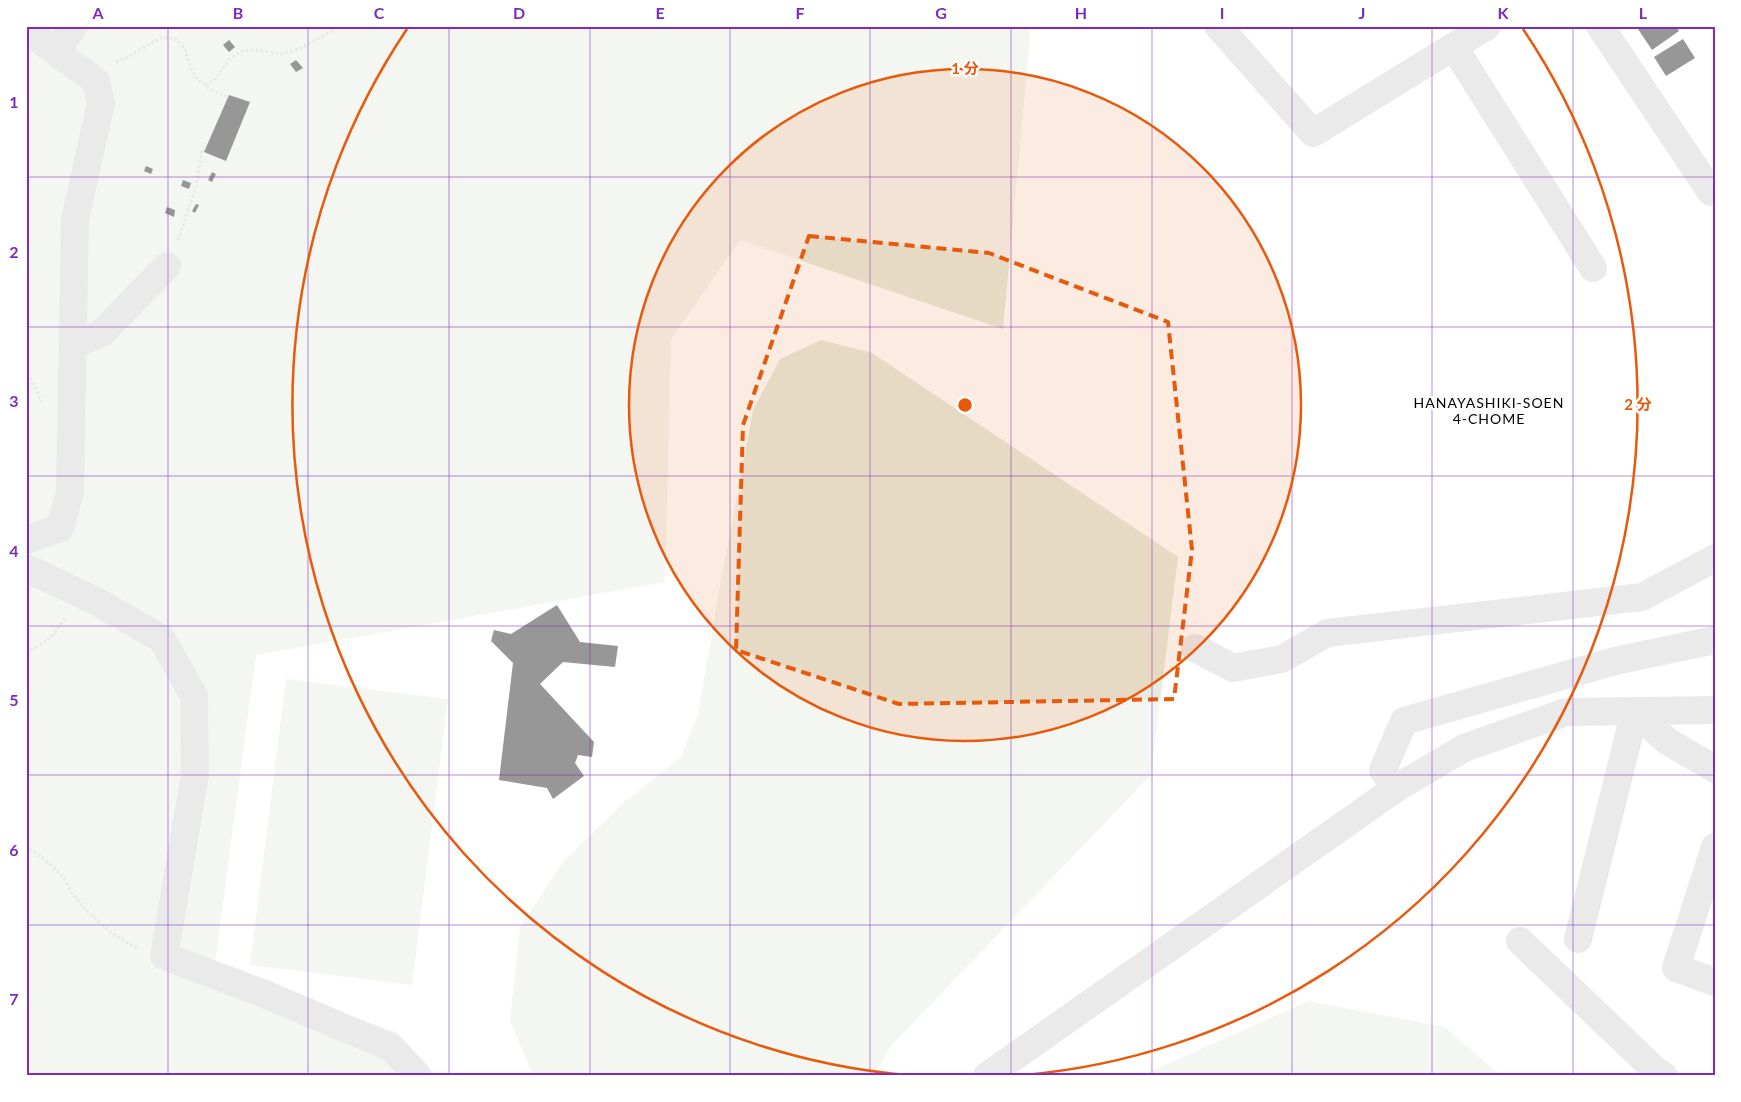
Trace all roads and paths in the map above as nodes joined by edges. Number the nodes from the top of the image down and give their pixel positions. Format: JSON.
{"nodes":[{"id":1,"x":74,"y":26,"type":"edge"},
{"id":2,"x":340,"y":26,"type":"edge"},
{"id":3,"x":1218,"y":26,"type":"edge"},
{"id":4,"x":1487,"y":26,"type":"edge"},
{"id":5,"x":1600,"y":26,"type":"edge"},
{"id":6,"x":41,"y":35,"type":"edge"},
{"id":7,"x":1454,"y":47,"type":"junction"},
{"id":8,"x":114,"y":63,"type":"dead end"},
{"id":9,"x":205,"y":85,"type":"junction"},
{"id":10,"x":228,"y":97,"type":"dead end"},
{"id":11,"x":205,"y":148,"type":"dead end"},
{"id":12,"x":1715,"y":190,"type":"edge"},
{"id":13,"x":167,"y":266,"type":"joint"},
{"id":14,"x":1593,"y":268,"type":"dead end"},
{"id":15,"x":74,"y":345,"type":"junction"},
{"id":16,"x":26,"y":540,"type":"edge"},
{"id":17,"x":1715,"y":558,"type":"edge"},
{"id":18,"x":26,"y":568,"type":"edge"},
{"id":19,"x":67,"y":587,"type":"junction"},
{"id":20,"x":1715,"y":640,"type":"edge"},
{"id":21,"x":1195,"y":648,"type":"dead end"},
{"id":22,"x":26,"y":652,"type":"edge"},
{"id":23,"x":1715,"y":710,"type":"edge"},
{"id":24,"x":1635,"y":711,"type":"junction"},
{"id":25,"x":1715,"y":769,"type":"edge"},
{"id":26,"x":1395,"y":789,"type":"junction"},
{"id":27,"x":26,"y":846,"type":"edge"},
{"id":28,"x":1715,"y":847,"type":"edge"},
{"id":29,"x":1578,"y":939,"type":"dead end"},
{"id":30,"x":1520,"y":941,"type":"dead end"},
{"id":31,"x":164,"y":956,"type":"junction"},
{"id":32,"x":1715,"y":982,"type":"edge"},
{"id":33,"x":418,"y":1076,"type":"edge"},
{"id":34,"x":987,"y":1076,"type":"edge"},
{"id":35,"x":1664,"y":1076,"type":"edge"}],
"edges":[{"from":1,"to":6,"type":"street"},
{"from":2,"to":9,"type":"path"},
{"from":3,"to":7,"type":"street"},
{"from":4,"to":7,"type":"street"},
{"from":5,"to":12,"type":"street"},
{"from":6,"to":15,"type":"street"},
{"from":7,"to":14,"type":"street"},
{"from":8,"to":9,"type":"path"},
{"from":9,"to":10,"type":"path"},
{"from":11,"to":13,"type":"path"},
{"from":13,"to":15,"type":"street"},
{"from":15,"to":16,"type":"street"},
{"from":17,"to":21,"type":"street"},
{"from":18,"to":19,"type":"street"},
{"from":19,"to":22,"type":"path"},
{"from":19,"to":31,"type":"street"},
{"from":20,"to":26,"type":"street"},
{"from":23,"to":24,"type":"street"},
{"from":24,"to":25,"type":"street"},
{"from":24,"to":26,"type":"street"},
{"from":24,"to":29,"type":"street"},
{"from":26,"to":34,"type":"street"},
{"from":27,"to":31,"type":"path"},
{"from":28,"to":32,"type":"street"},
{"from":30,"to":35,"type":"street"},
{"from":31,"to":33,"type":"street"}]}
